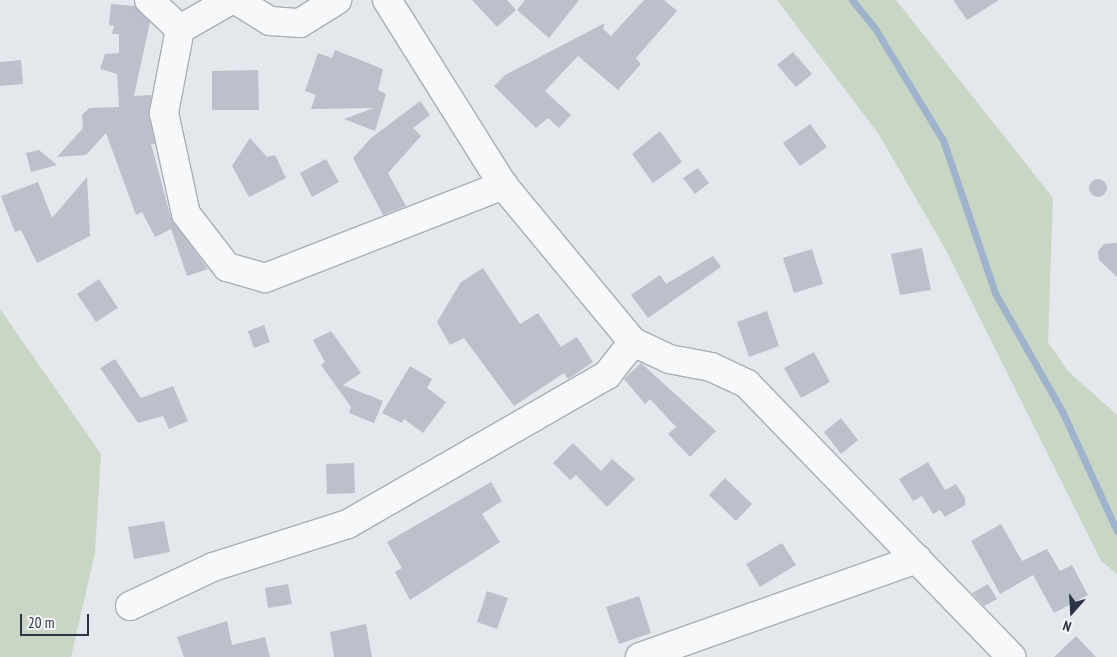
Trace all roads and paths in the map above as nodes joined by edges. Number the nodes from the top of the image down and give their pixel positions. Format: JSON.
{"nodes":[{"id":1,"x":150,"y":0,"type":"edge"},
{"id":2,"x":231,"y":0,"type":"edge"},
{"id":3,"x":236,"y":0,"type":"edge"},
{"id":4,"x":337,"y":0,"type":"edge"},
{"id":5,"x":387,"y":0,"type":"edge"},
{"id":6,"x":180,"y":29,"type":"junction"},
{"id":7,"x":503,"y":185,"type":"junction"},
{"id":8,"x":633,"y":342,"type":"junction"},
{"id":9,"x":916,"y":559,"type":"junction"},
{"id":10,"x":130,"y":606,"type":"dead end"},
{"id":11,"x":640,"y":657,"type":"edge"},
{"id":12,"x":1012,"y":657,"type":"edge"}],
"edges":[{"from":1,"to":6,"type":"street"},
{"from":2,"to":6,"type":"street"},
{"from":3,"to":4,"type":"street"},
{"from":5,"to":7,"type":"street"},
{"from":6,"to":7,"type":"street"},
{"from":7,"to":8,"type":"street"},
{"from":8,"to":9,"type":"street"},
{"from":8,"to":10,"type":"street"},
{"from":9,"to":11,"type":"street"},
{"from":9,"to":12,"type":"street"}]}
